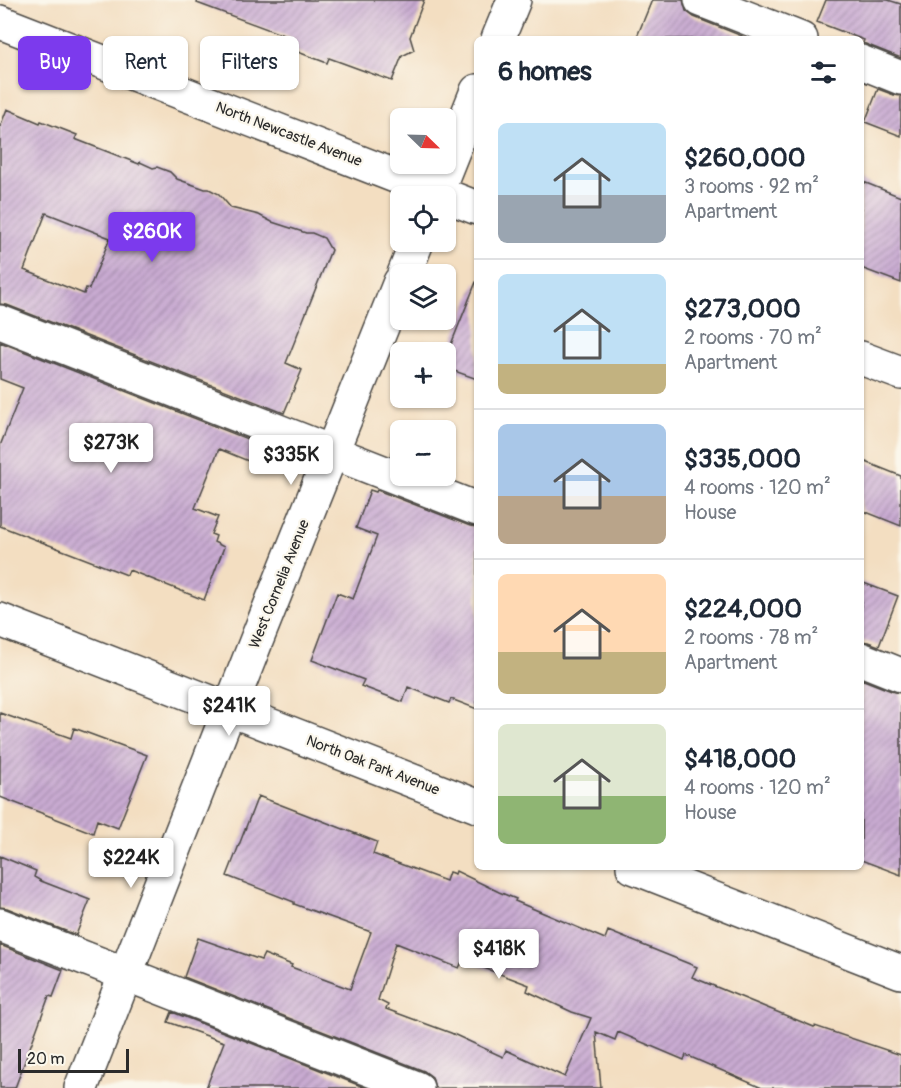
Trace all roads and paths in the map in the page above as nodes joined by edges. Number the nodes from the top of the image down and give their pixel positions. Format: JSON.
{"nodes":[{"id":1,"x":514,"y":0,"type":"edge"},
{"id":2,"x":701,"y":0,"type":"edge"},
{"id":3,"x":0,"y":22,"type":"edge"},
{"id":4,"x":499,"y":36,"type":"edge"},
{"id":5,"x":793,"y":36,"type":"edge"},
{"id":6,"x":864,"y":63,"type":"edge"},
{"id":7,"x":901,"y":78,"type":"edge"},
{"id":8,"x":474,"y":99,"type":"edge"},
{"id":9,"x":416,"y":186,"type":"edge"},
{"id":10,"x":439,"y":186,"type":"edge"},
{"id":11,"x":456,"y":201,"type":"edge"},
{"id":12,"x":474,"y":207,"type":"edge"},
{"id":13,"x":390,"y":307,"type":"edge"},
{"id":14,"x":0,"y":322,"type":"edge"},
{"id":15,"x":864,"y":359,"type":"edge"},
{"id":16,"x":901,"y":373,"type":"edge"},
{"id":17,"x":332,"y":452,"type":"junction"},
{"id":18,"x":474,"y":508,"type":"edge"},
{"id":19,"x":0,"y":620,"type":"edge"},
{"id":20,"x":864,"y":660,"type":"edge"},
{"id":21,"x":901,"y":675,"type":"edge"},
{"id":22,"x":229,"y":709,"type":"junction"},
{"id":23,"x":474,"y":805,"type":"edge"},
{"id":24,"x":641,"y":870,"type":"edge"},
{"id":25,"x":0,"y":925,"type":"edge"},
{"id":26,"x":901,"y":972,"type":"edge"},
{"id":27,"x":125,"y":974,"type":"junction"},
{"id":28,"x":81,"y":1088,"type":"edge"},
{"id":29,"x":417,"y":1088,"type":"edge"}],
"edges":[{"from":1,"to":4,"type":"street"},
{"from":2,"to":5,"type":"street"},
{"from":3,"to":9,"type":"street","name":"North Newcastle Avenue"},
{"from":6,"to":7,"type":"street"},
{"from":8,"to":10,"type":"street"},
{"from":11,"to":12,"type":"street","name":"North Newcastle Avenue"},
{"from":13,"to":17,"type":"street","name":"West Cornelia Avenue"},
{"from":14,"to":17,"type":"street"},
{"from":15,"to":16,"type":"street"},
{"from":17,"to":18,"type":"street"},
{"from":17,"to":22,"type":"street","name":"West Cornelia Avenue"},
{"from":19,"to":22,"type":"street","name":"North Oak Park Avenue"},
{"from":20,"to":21,"type":"street"},
{"from":22,"to":23,"type":"street","name":"North Oak Park Avenue"},
{"from":22,"to":27,"type":"street","name":"West Cornelia Avenue"},
{"from":24,"to":26,"type":"street"},
{"from":25,"to":27,"type":"street"},
{"from":27,"to":28,"type":"street","name":"West Cornelia Avenue"},
{"from":27,"to":29,"type":"street"}]}
